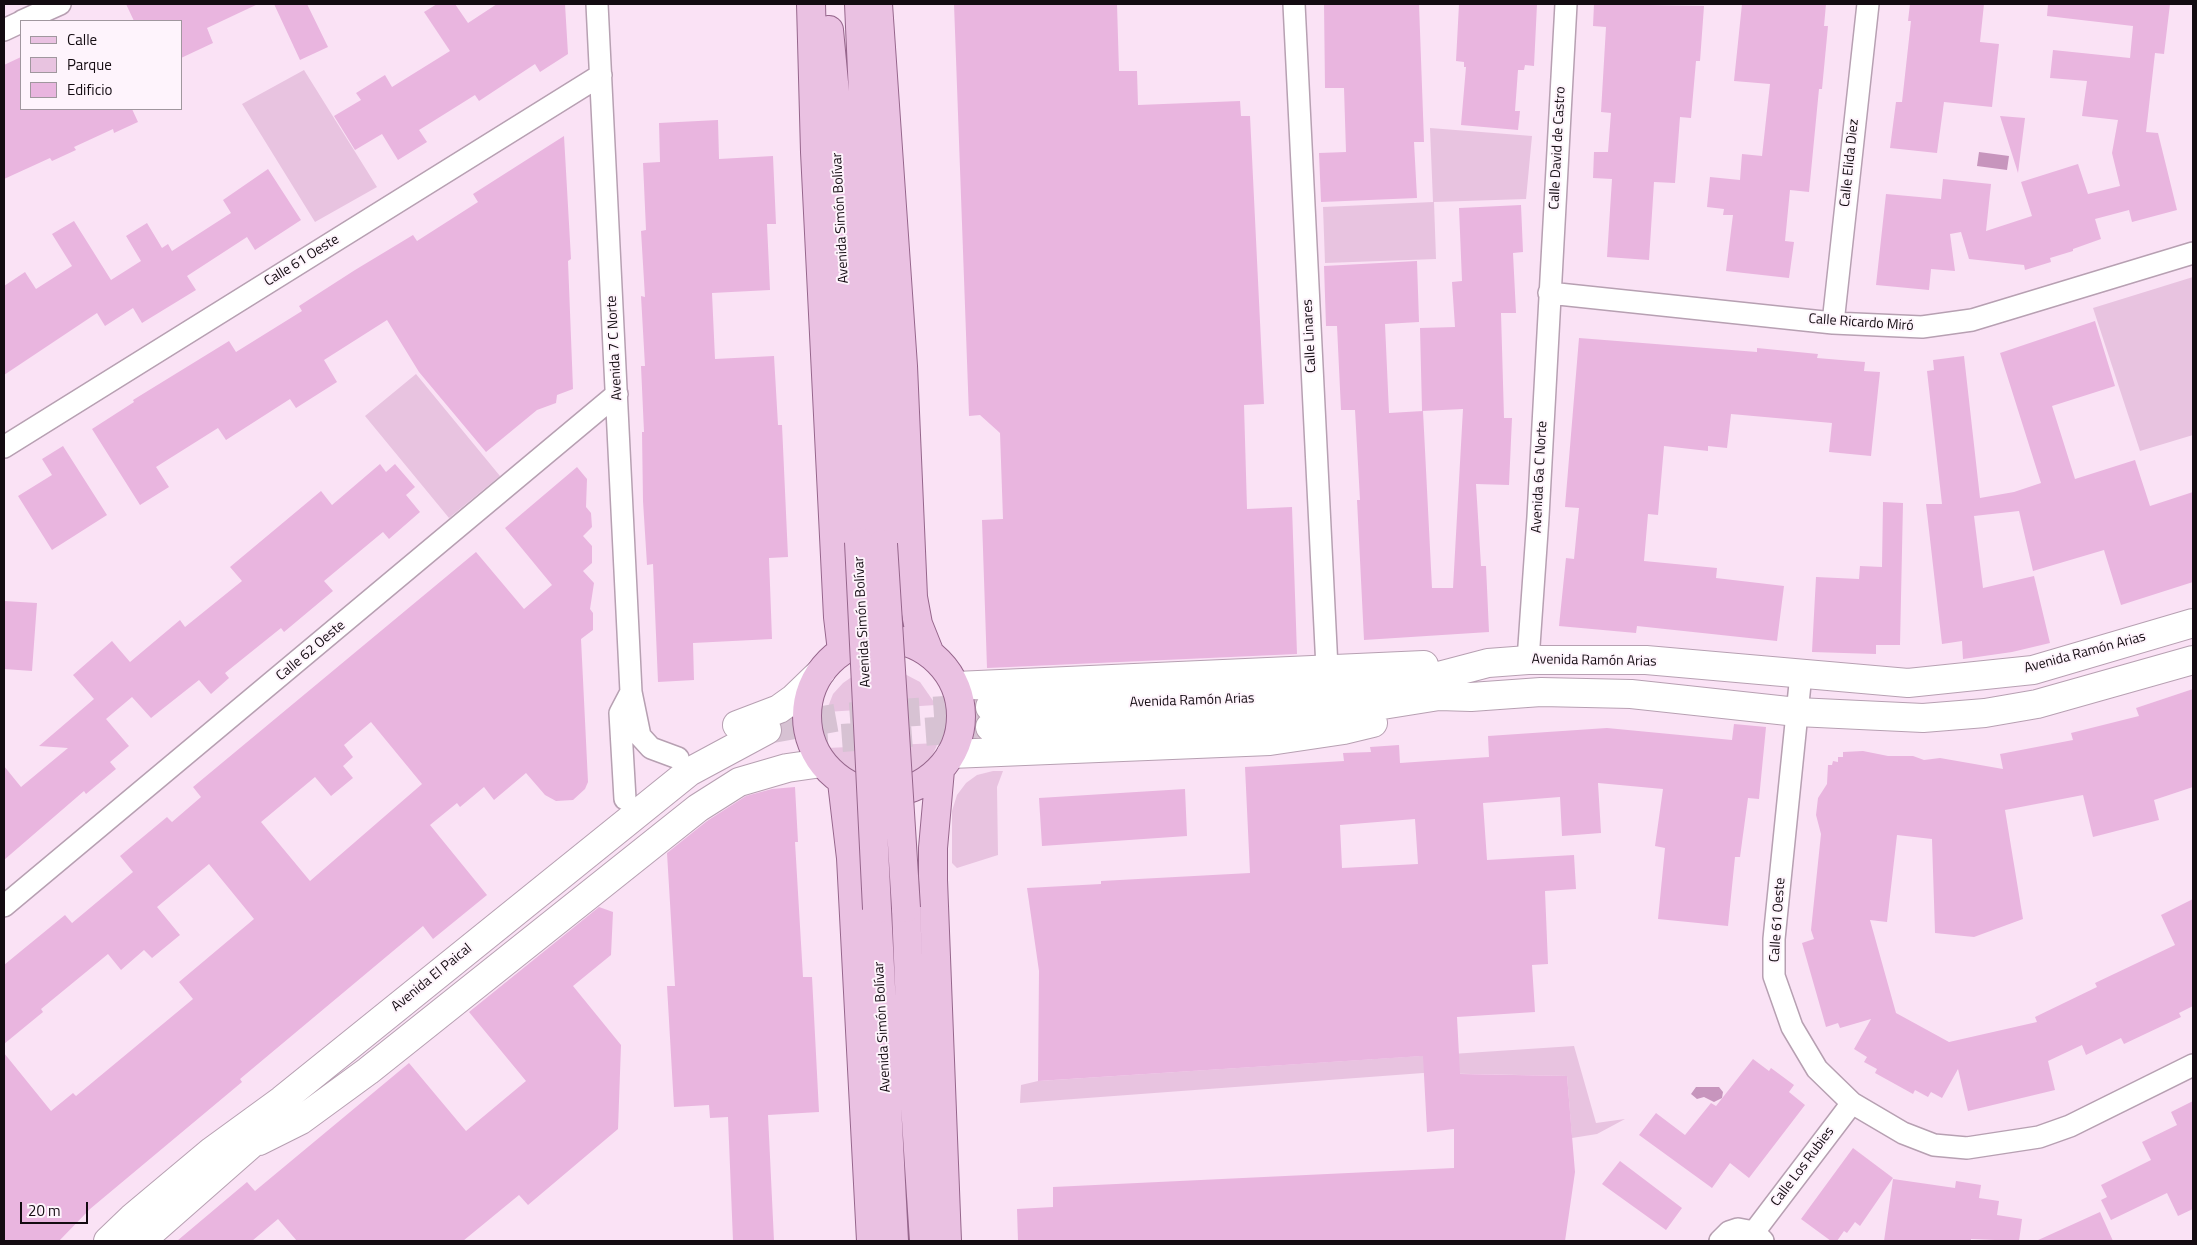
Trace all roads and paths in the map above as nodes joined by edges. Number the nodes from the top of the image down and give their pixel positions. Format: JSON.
{"nodes":[{"id":1,"x":60,"y":4,"type":"edge"},
{"id":2,"x":597,"y":4,"type":"edge"},
{"id":3,"x":811,"y":4,"type":"edge"},
{"id":4,"x":827,"y":4,"type":"edge"},
{"id":5,"x":859,"y":4,"type":"edge"},
{"id":6,"x":878,"y":4,"type":"edge"},
{"id":7,"x":1294,"y":4,"type":"edge"},
{"id":8,"x":1566,"y":4,"type":"edge"},
{"id":9,"x":1868,"y":4,"type":"edge"},
{"id":10,"x":24,"y":20,"type":"edge"},
{"id":11,"x":20,"y":22,"type":"edge"},
{"id":12,"x":4,"y":30,"type":"edge"},
{"id":13,"x":601,"y":75,"type":"junction"},
{"id":14,"x":2193,"y":253,"type":"edge"},
{"id":15,"x":1549,"y":293,"type":"junction"},
{"id":16,"x":1833,"y":323,"type":"junction"},
{"id":17,"x":617,"y":394,"type":"junction"},
{"id":18,"x":4,"y":447,"type":"edge"},
{"id":19,"x":859,"y":544,"type":"junction"},
{"id":20,"x":911,"y":545,"type":"junction"},
{"id":21,"x":2193,"y":623,"type":"edge"},
{"id":22,"x":842,"y":651,"type":"junction"},
{"id":23,"x":930,"y":654,"type":"junction"},
{"id":24,"x":1528,"y":660,"type":"junction"},
{"id":25,"x":2193,"y":660,"type":"edge"},
{"id":26,"x":1488,"y":663,"type":"junction"},
{"id":27,"x":1327,"y":668,"type":"junction"},
{"id":28,"x":821,"y":672,"type":"junction"},
{"id":29,"x":1801,"y":674,"type":"junction"},
{"id":30,"x":956,"y":686,"type":"junction"},
{"id":31,"x":632,"y":692,"type":"junction"},
{"id":32,"x":1472,"y":697,"type":"junction"},
{"id":33,"x":1797,"y":712,"type":"junction"},
{"id":34,"x":678,"y":758,"type":"junction"},
{"id":35,"x":946,"y":762,"type":"junction"},
{"id":36,"x":822,"y":763,"type":"junction"},
{"id":37,"x":842,"y":782,"type":"junction"},
{"id":38,"x":625,"y":800,"type":"junction"},
{"id":39,"x":934,"y":904,"type":"junction"},
{"id":40,"x":4,"y":906,"type":"edge"},
{"id":41,"x":866,"y":911,"type":"junction"},
{"id":42,"x":2193,"y":1065,"type":"edge"},
{"id":43,"x":1852,"y":1103,"type":"junction"},
{"id":44,"x":254,"y":1143,"type":"junction"},
{"id":45,"x":212,"y":1151,"type":"junction"},
{"id":46,"x":1759,"y":1236,"type":"edge"},
{"id":47,"x":108,"y":1241,"type":"edge"},
{"id":48,"x":141,"y":1241,"type":"edge"},
{"id":49,"x":871,"y":1241,"type":"edge"},
{"id":50,"x":894,"y":1241,"type":"edge"},
{"id":51,"x":924,"y":1241,"type":"edge"},
{"id":52,"x":947,"y":1241,"type":"edge"},
{"id":53,"x":1720,"y":1241,"type":"edge"}],
"edges":[{"from":1,"to":10,"type":"street"},
{"from":2,"to":13,"type":"street","name":"Avenida 7 C Norte"},
{"from":3,"to":19,"type":"main road"},
{"from":4,"to":19,"type":"main road","name":"Avenida Simón Bolívar"},
{"from":5,"to":19,"type":"main road","name":"Avenida Simón Bolívar"},
{"from":6,"to":20,"type":"main road"},
{"from":7,"to":27,"type":"street","name":"Calle Linares"},
{"from":8,"to":15,"type":"street","name":"Calle David de Castro"},
{"from":9,"to":16,"type":"street","name":"Calle Elida Diez"},
{"from":11,"to":12,"type":"street"},
{"from":13,"to":17,"type":"street","name":"Avenida 7 C Norte"},
{"from":13,"to":18,"type":"street","name":"Calle 61 Oeste"},
{"from":14,"to":16,"type":"street","name":"Calle Ricardo Miró"},
{"from":15,"to":16,"type":"street","name":"Calle Ricardo Miró"},
{"from":15,"to":24,"type":"street","name":"Avenida 6a C Norte"},
{"from":17,"to":31,"type":"street","name":"Avenida 7 C Norte"},
{"from":17,"to":40,"type":"street","name":"Calle 62 Oeste"},
{"from":19,"to":20,"type":"main road"},
{"from":19,"to":22,"type":"main road"},
{"from":19,"to":41,"type":"main road","name":"Avenida Simón Bolívar","bridge":true},
{"from":19,"to":51,"type":"main road","name":"Avenida Simón Bolívar","bridge":true},
{"from":20,"to":23,"type":"main road"},
{"from":21,"to":29,"type":"main road","name":"Avenida Ramón Arias"},
{"from":22,"to":23,"type":"main road"},
{"from":22,"to":28,"type":"main road"},
{"from":23,"to":30,"type":"main road"},
{"from":24,"to":26,"type":"main road","name":"Avenida Ramón Arias"},
{"from":24,"to":29,"type":"main road","name":"Avenida Ramón Arias"},
{"from":25,"to":33,"type":"main road","name":"Avenida Ramón Arias"},
{"from":26,"to":27,"type":"main road"},
{"from":26,"to":32,"type":"main road","name":"Avenida Ramón Arias"},
{"from":27,"to":30,"type":"main road"},
{"from":28,"to":34,"type":"main road"},
{"from":28,"to":36,"type":"main road"},
{"from":29,"to":33,"type":"street","name":"Calle 61 Oeste"},
{"from":30,"to":35,"type":"main road"},
{"from":31,"to":34,"type":"street","name":"Avenida 7 C Norte"},
{"from":31,"to":38,"type":"street"},
{"from":32,"to":33,"type":"main road","name":"Avenida Ramón Arias"},
{"from":32,"to":35,"type":"main road"},
{"from":33,"to":43,"type":"street","name":"Calle 61 Oeste"},
{"from":34,"to":38,"type":"main road"},
{"from":35,"to":37,"type":"main road"},
{"from":35,"to":39,"type":"main road"},
{"from":36,"to":37,"type":"main road"},
{"from":36,"to":44,"type":"main road"},
{"from":37,"to":41,"type":"main road"},
{"from":38,"to":45,"type":"main road"},
{"from":39,"to":41,"type":"main road"},
{"from":39,"to":52,"type":"main road"},
{"from":41,"to":49,"type":"main road"},
{"from":41,"to":50,"type":"main road","name":"Avenida Simón Bolívar"},
{"from":42,"to":43,"type":"street","name":"Calle 61 Oeste"},
{"from":43,"to":46,"type":"street","name":"Calle Los Rubies"},
{"from":44,"to":45,"type":"main road","name":"Avenida El Paical"},
{"from":44,"to":48,"type":"main road","name":"Avenida El Paical"},
{"from":45,"to":47,"type":"main road","name":"Avenida El Paical"},
{"from":46,"to":53,"type":"street"}]}
